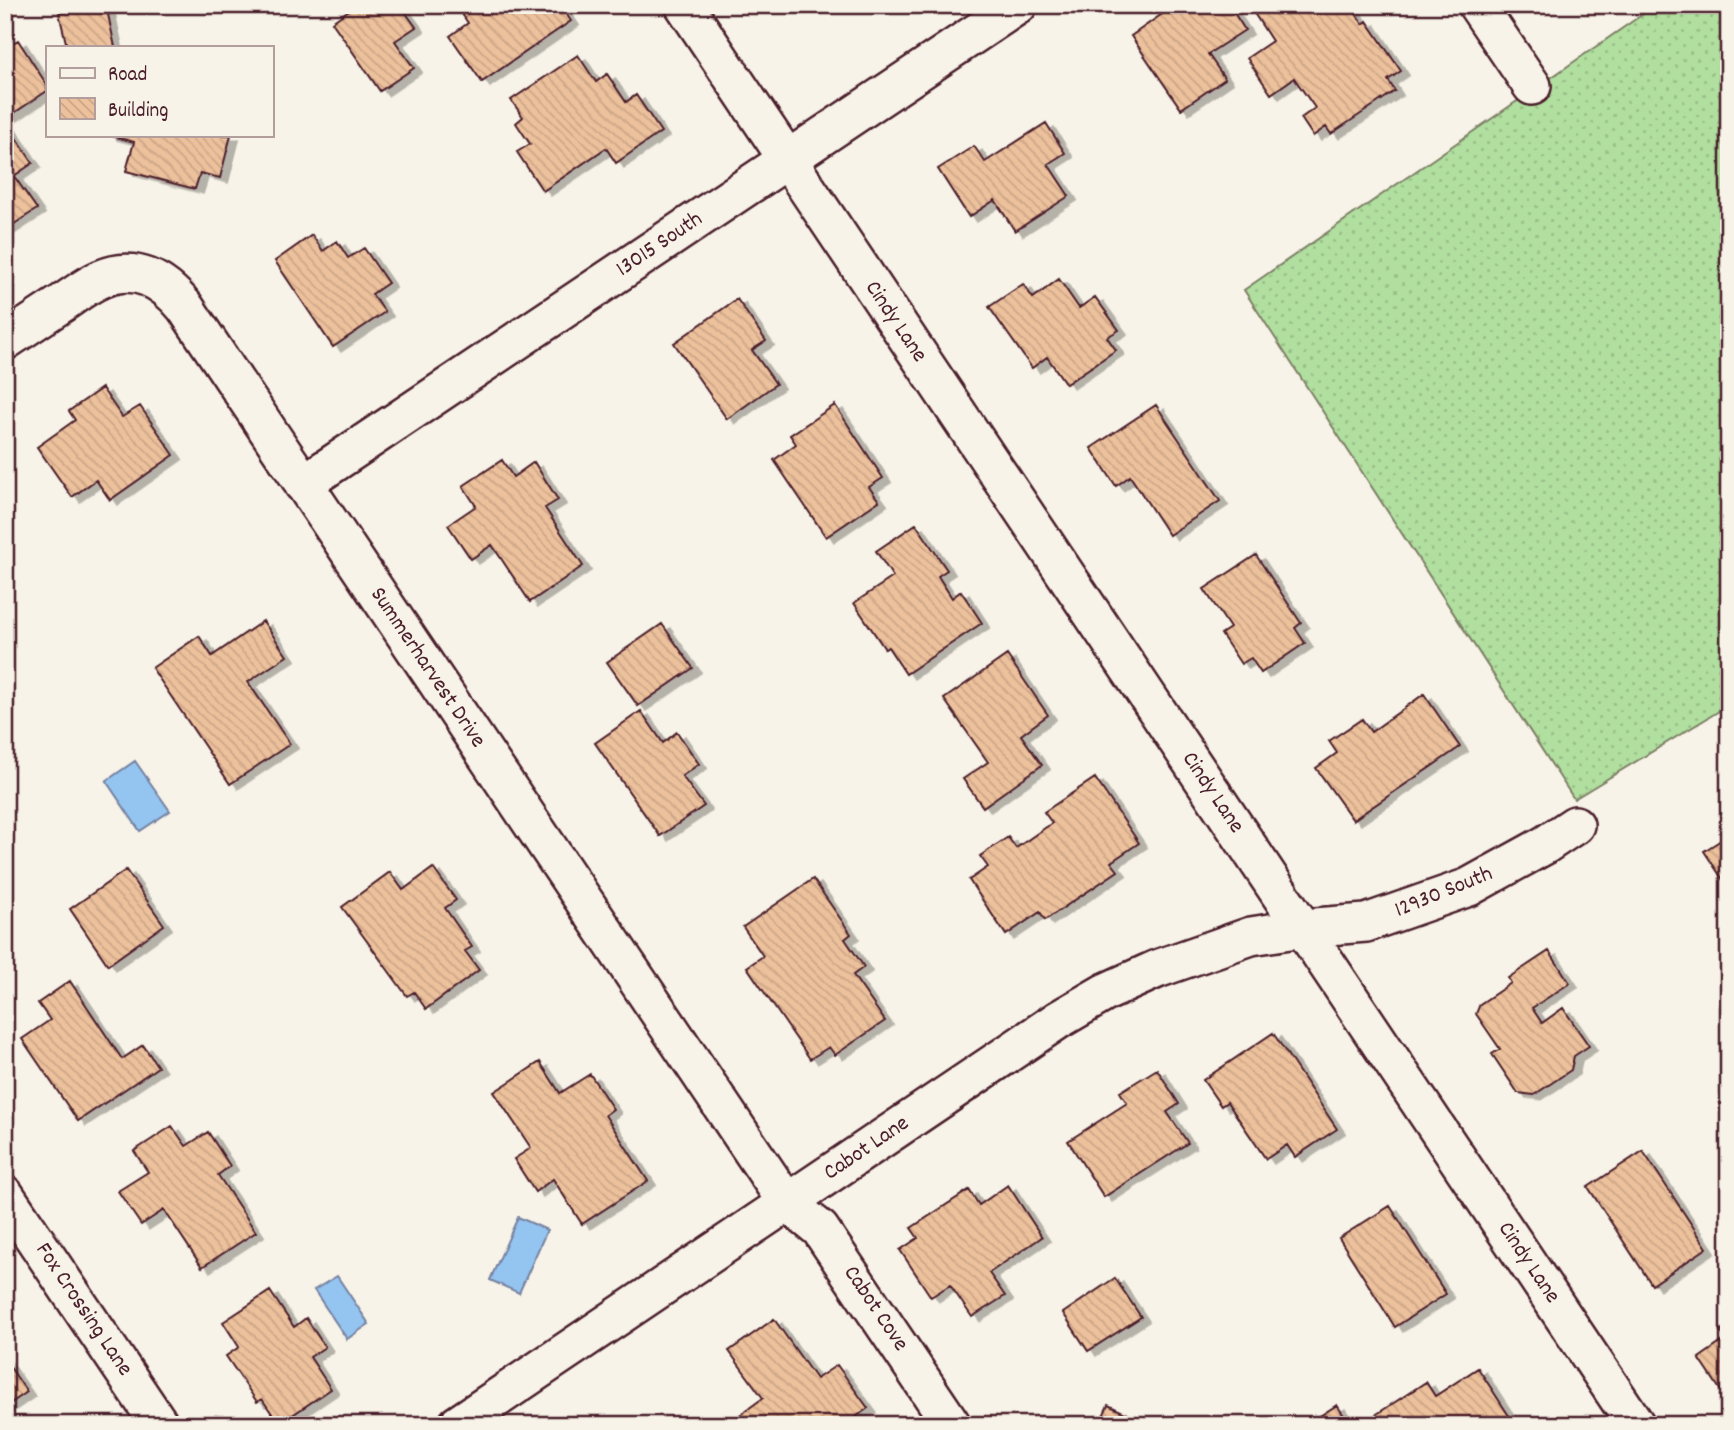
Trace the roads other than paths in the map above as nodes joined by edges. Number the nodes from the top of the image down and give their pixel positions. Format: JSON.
{"nodes":[{"id":1,"x":684,"y":5,"type":"edge"},
{"id":2,"x":1018,"y":5,"type":"edge"},
{"id":3,"x":1477,"y":5,"type":"edge"},
{"id":4,"x":1532,"y":86,"type":"dead end"},
{"id":5,"x":787,"y":160,"type":"junction"},
{"id":6,"x":5,"y":341,"type":"edge"},
{"id":7,"x":303,"y":484,"type":"junction"},
{"id":8,"x":1575,"y":825,"type":"dead end"},
{"id":9,"x":1303,"y":928,"type":"junction"},
{"id":10,"x":5,"y":1195,"type":"edge"},
{"id":11,"x":787,"y":1203,"type":"junction"},
{"id":12,"x":160,"y":1425,"type":"edge"},
{"id":13,"x":457,"y":1425,"type":"edge"},
{"id":14,"x":952,"y":1425,"type":"edge"},
{"id":15,"x":1636,"y":1425,"type":"edge"}],
"edges":[{"from":1,"to":5,"type":"street","name":"Cindy Lane"},
{"from":2,"to":5,"type":"street","name":"13015 South"},
{"from":3,"to":4,"type":"street"},
{"from":5,"to":7,"type":"street","name":"13015 South"},
{"from":5,"to":9,"type":"street","name":"Cindy Lane"},
{"from":6,"to":7,"type":"street","name":"Summerharvest Drive"},
{"from":7,"to":11,"type":"street","name":"Summerharvest Drive"},
{"from":8,"to":9,"type":"street","name":"12930 South"},
{"from":9,"to":11,"type":"street","name":"Cabot Lane"},
{"from":9,"to":15,"type":"street","name":"Cindy Lane"},
{"from":10,"to":12,"type":"street","name":"Fox Crossing Lane"},
{"from":11,"to":13,"type":"street","name":"Cabot Lane"},
{"from":11,"to":14,"type":"street","name":"Cabot Cove"}]}
